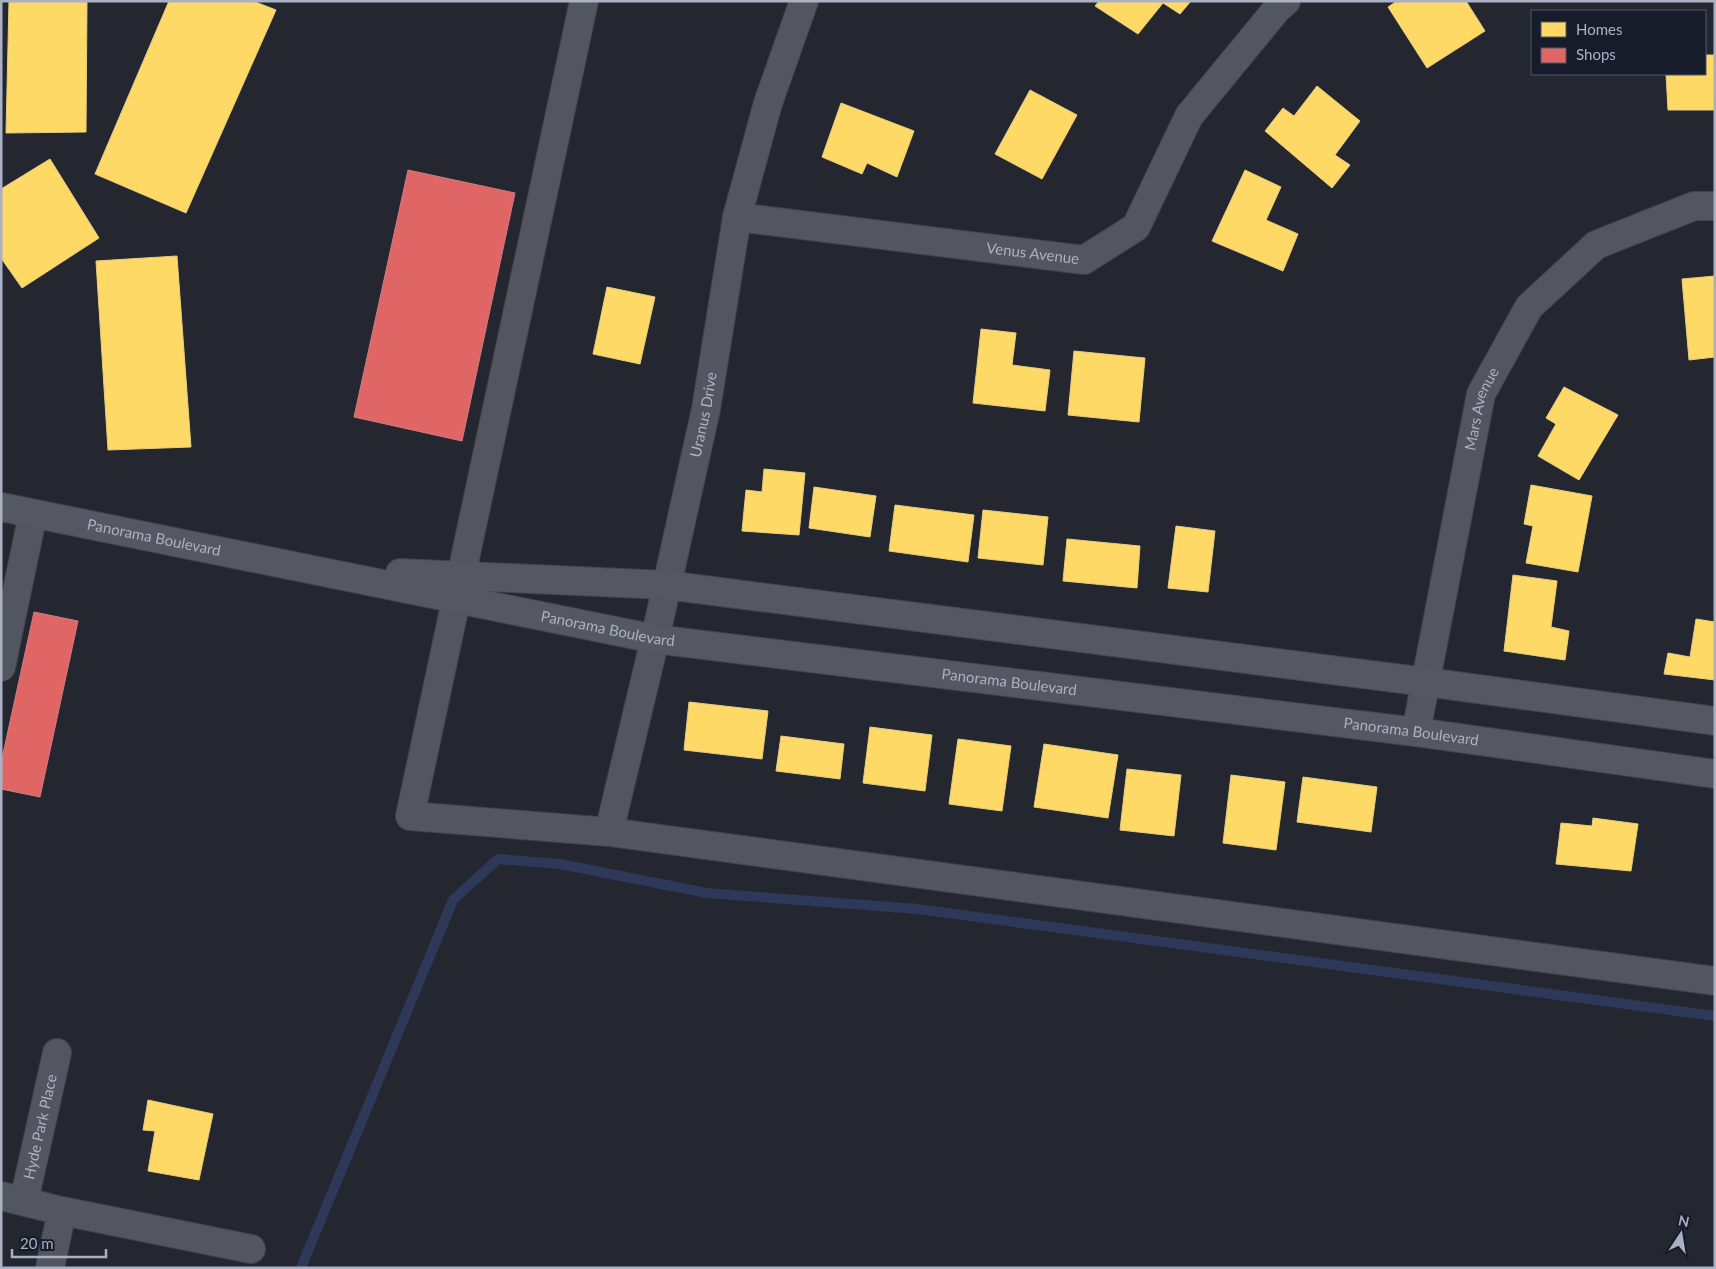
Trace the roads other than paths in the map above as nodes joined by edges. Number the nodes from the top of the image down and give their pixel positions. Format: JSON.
{"nodes":[{"id":1,"x":584,"y":1,"type":"edge"},
{"id":2,"x":804,"y":1,"type":"edge"},
{"id":3,"x":1286,"y":1,"type":"edge"},
{"id":4,"x":1715,"y":206,"type":"edge"},
{"id":5,"x":738,"y":217,"type":"junction"},
{"id":6,"x":1,"y":508,"type":"edge"},
{"id":7,"x":33,"y":514,"type":"junction"},
{"id":8,"x":666,"y":585,"type":"junction"},
{"id":9,"x":458,"y":587,"type":"junction"},
{"id":10,"x":655,"y":639,"type":"junction"},
{"id":11,"x":1,"y":667,"type":"edge"},
{"id":12,"x":1426,"y":682,"type":"junction"},
{"id":13,"x":1715,"y":721,"type":"edge"},
{"id":14,"x":1416,"y":732,"type":"junction"},
{"id":15,"x":1715,"y":774,"type":"edge"},
{"id":16,"x":609,"y":832,"type":"junction"},
{"id":17,"x":1715,"y":981,"type":"edge"},
{"id":18,"x":57,"y":1053,"type":"dead end"},
{"id":19,"x":13,"y":1198,"type":"edge"},
{"id":20,"x":62,"y":1211,"type":"junction"},
{"id":21,"x":251,"y":1249,"type":"dead end"},
{"id":22,"x":50,"y":1268,"type":"edge"}],
"edges":[{"from":1,"to":9,"type":"street"},
{"from":2,"to":5,"type":"street","name":"Uranus Drive"},
{"from":3,"to":5,"type":"street","name":"Venus Avenue"},
{"from":4,"to":12,"type":"street","name":"Mars Avenue"},
{"from":5,"to":8,"type":"street","name":"Uranus Drive"},
{"from":6,"to":7,"type":"main road","name":"Panorama Boulevard"},
{"from":7,"to":9,"type":"main road","name":"Panorama Boulevard"},
{"from":7,"to":11,"type":"street"},
{"from":8,"to":9,"type":"main road","name":"Panorama Boulevard"},
{"from":8,"to":10,"type":"street","name":"Uranus Drive"},
{"from":8,"to":12,"type":"main road","name":"Panorama Boulevard"},
{"from":9,"to":10,"type":"main road","name":"Panorama Boulevard"},
{"from":9,"to":16,"type":"street"},
{"from":10,"to":14,"type":"main road","name":"Panorama Boulevard"},
{"from":10,"to":16,"type":"street","name":"Uranus Drive"},
{"from":12,"to":13,"type":"main road","name":"Panorama Boulevard"},
{"from":12,"to":14,"type":"street","name":"Mars Avenue"},
{"from":14,"to":15,"type":"main road","name":"Panorama Boulevard"},
{"from":16,"to":17,"type":"street"},
{"from":18,"to":19,"type":"street","name":"Hyde Park Place"},
{"from":19,"to":20,"type":"street"},
{"from":20,"to":21,"type":"street"},
{"from":20,"to":22,"type":"street"}]}
